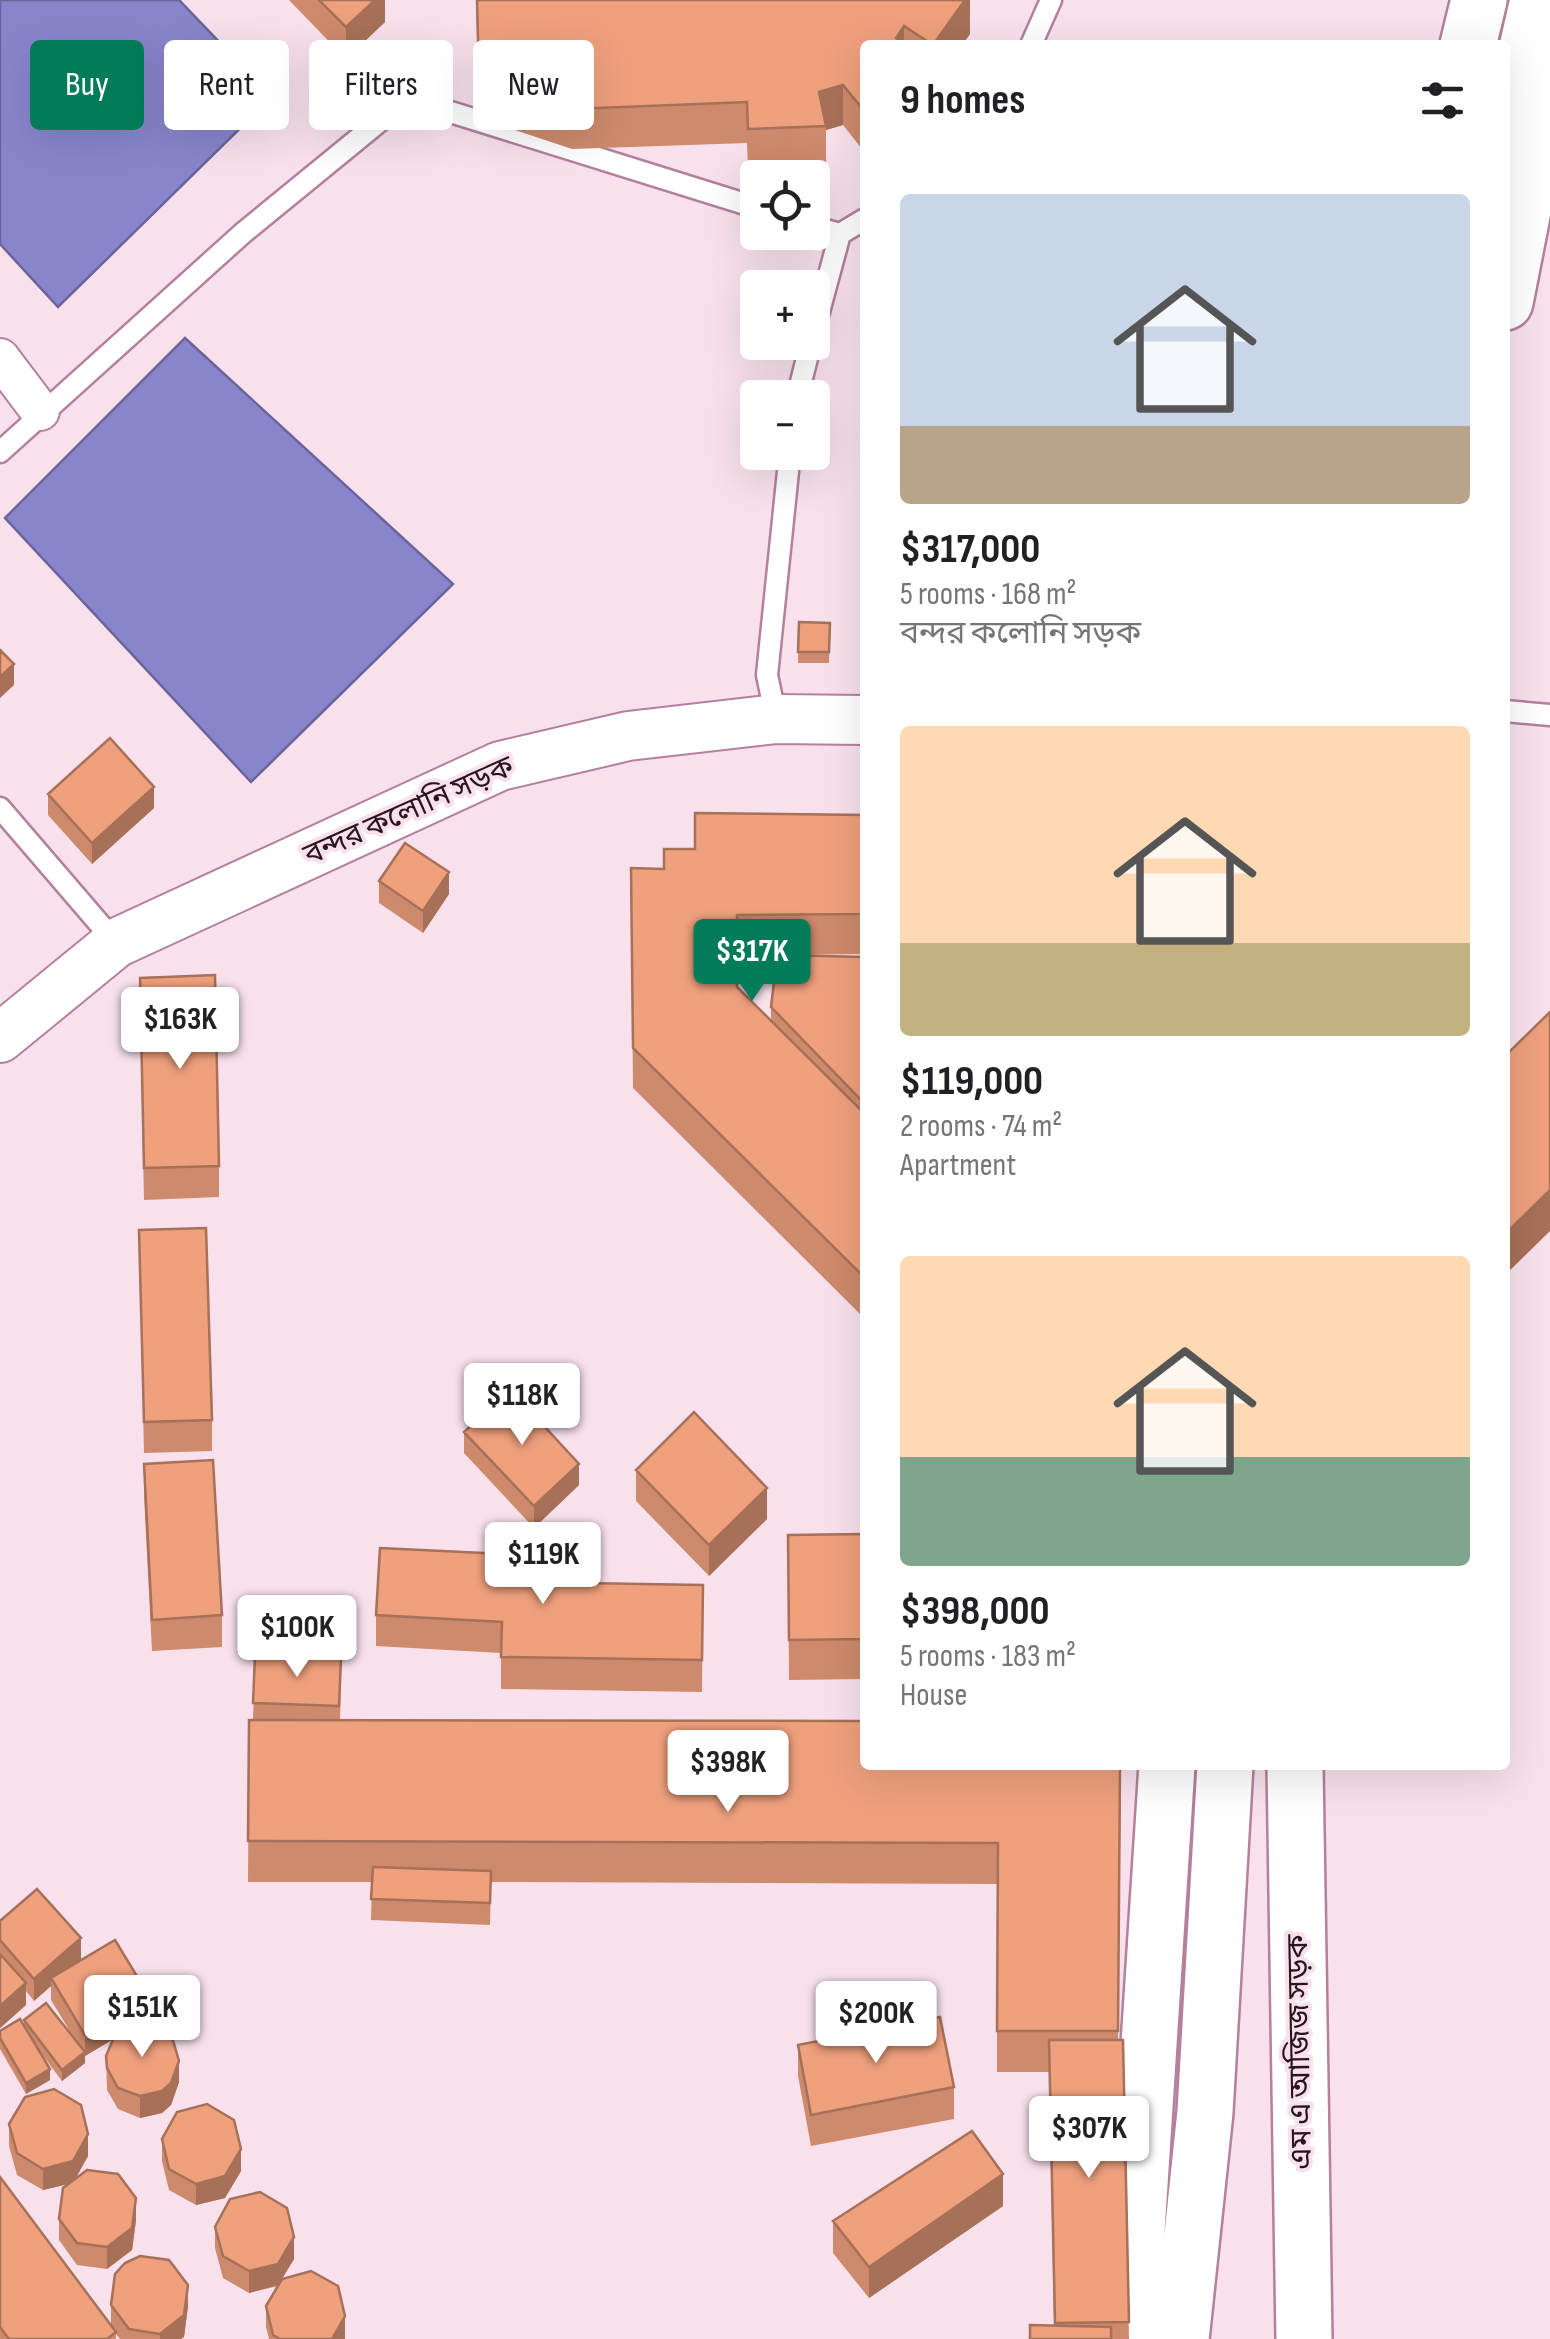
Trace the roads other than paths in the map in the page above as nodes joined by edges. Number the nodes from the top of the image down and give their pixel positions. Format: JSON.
{"nodes":[{"id":1,"x":1050,"y":0,"type":"edge"},
{"id":2,"x":1479,"y":0,"type":"edge"},
{"id":3,"x":1502,"y":0,"type":"edge"},
{"id":4,"x":1538,"y":0,"type":"edge"},
{"id":5,"x":1033,"y":40,"type":"edge"},
{"id":6,"x":1469,"y":40,"type":"edge"},
{"id":7,"x":1490,"y":40,"type":"edge"},
{"id":8,"x":1550,"y":72,"type":"edge"},
{"id":9,"x":1510,"y":120,"type":"edge"},
{"id":10,"x":740,"y":202,"type":"edge"},
{"id":11,"x":860,"y":222,"type":"edge"},
{"id":12,"x":830,"y":231,"type":"edge"},
{"id":13,"x":840,"y":234,"type":"junction"},
{"id":14,"x":830,"y":272,"type":"edge"},
{"id":15,"x":1510,"y":276,"type":"edge"},
{"id":16,"x":0,"y":358,"type":"edge"},
{"id":17,"x":40,"y":412,"type":"junction"},
{"id":18,"x":0,"y":452,"type":"edge"},
{"id":19,"x":788,"y":470,"type":"edge"},
{"id":20,"x":1510,"y":711,"type":"edge"},
{"id":21,"x":1550,"y":715,"type":"edge"},
{"id":22,"x":776,"y":720,"type":"junction"},
{"id":23,"x":860,"y":720,"type":"edge"},
{"id":24,"x":0,"y":808,"type":"edge"},
{"id":25,"x":116,"y":943,"type":"junction"},
{"id":26,"x":0,"y":1038,"type":"edge"},
{"id":27,"x":1167,"y":1770,"type":"edge"},
{"id":28,"x":1225,"y":1770,"type":"edge"},
{"id":29,"x":1295,"y":1770,"type":"edge"},
{"id":30,"x":1130,"y":2339,"type":"edge"},
{"id":31,"x":1181,"y":2339,"type":"edge"},
{"id":32,"x":1304,"y":2339,"type":"edge"}],
"edges":[{"from":1,"to":5,"type":"lane"},
{"from":2,"to":6,"type":"main road"},
{"from":3,"to":7,"type":"main road"},
{"from":4,"to":9,"type":"main road"},
{"from":8,"to":15,"type":"main road"},
{"from":10,"to":17,"type":"lane"},
{"from":11,"to":13,"type":"lane"},
{"from":12,"to":13,"type":"lane"},
{"from":13,"to":14,"type":"lane"},
{"from":16,"to":17,"type":"street"},
{"from":17,"to":18,"type":"lane"},
{"from":19,"to":22,"type":"lane"},
{"from":20,"to":21,"type":"lane"},
{"from":22,"to":23,"type":"street","name":"বন্দর কলোনি সড়ক"},
{"from":22,"to":25,"type":"street","name":"বন্দর কলোনি সড়ক"},
{"from":24,"to":25,"type":"lane"},
{"from":25,"to":26,"type":"street","name":"বন্দর কলোনি সড়ক"},
{"from":27,"to":30,"type":"main road"},
{"from":28,"to":31,"type":"main road"},
{"from":29,"to":32,"type":"main road","name":"এম এ আজিজ সড়ক"}]}
